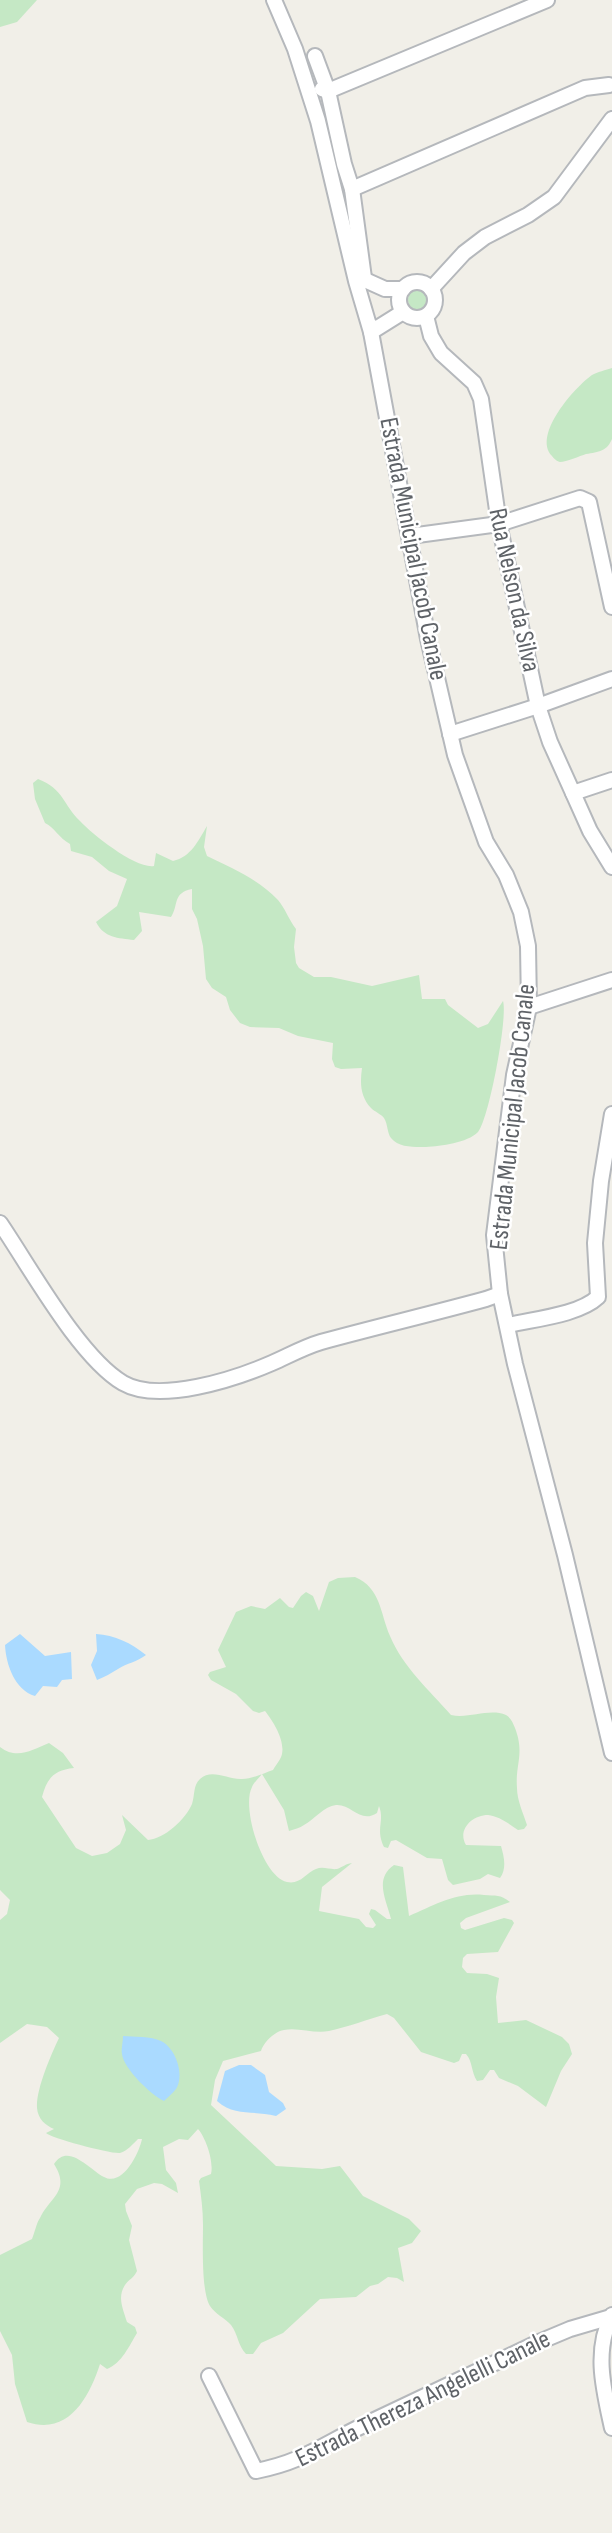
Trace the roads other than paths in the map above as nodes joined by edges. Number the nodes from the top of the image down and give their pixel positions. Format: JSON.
{"nodes":[{"id":1,"x":274,"y":0,"type":"edge"},
{"id":2,"x":547,"y":0,"type":"edge"},
{"id":3,"x":315,"y":56,"type":"dead end"},
{"id":4,"x":306,"y":84,"type":"junction"},
{"id":5,"x":611,"y":85,"type":"edge"},
{"id":6,"x":328,"y":91,"type":"junction"},
{"id":7,"x":612,"y":119,"type":"edge"},
{"id":8,"x":352,"y":189,"type":"junction"},
{"id":9,"x":365,"y":280,"type":"junction"},
{"id":10,"x":403,"y":289,"type":"junction"},
{"id":11,"x":431,"y":289,"type":"junction"},
{"id":12,"x":403,"y":312,"type":"junction"},
{"id":13,"x":426,"y":316,"type":"junction"},
{"id":14,"x":372,"y":332,"type":"junction"},
{"id":15,"x":499,"y":524,"type":"junction"},
{"id":16,"x":410,"y":536,"type":"junction"},
{"id":17,"x":612,"y":607,"type":"edge"},
{"id":18,"x":612,"y":679,"type":"edge"},
{"id":19,"x":538,"y":706,"type":"junction"},
{"id":20,"x":450,"y":734,"type":"junction"},
{"id":21,"x":612,"y":780,"type":"edge"},
{"id":22,"x":573,"y":793,"type":"junction"},
{"id":23,"x":612,"y":867,"type":"edge"},
{"id":24,"x":612,"y":980,"type":"edge"},
{"id":25,"x":529,"y":1007,"type":"junction"},
{"id":26,"x":612,"y":1114,"type":"edge"},
{"id":27,"x":607,"y":1179,"type":"edge"},
{"id":28,"x":0,"y":1223,"type":"edge"},
{"id":29,"x":500,"y":1294,"type":"junction"},
{"id":30,"x":509,"y":1325,"type":"junction"},
{"id":31,"x":612,"y":1753,"type":"edge"},
{"id":32,"x":611,"y":2316,"type":"edge"},
{"id":33,"x":209,"y":2376,"type":"dead end"},
{"id":34,"x":612,"y":2428,"type":"edge"}],
"edges":[{"from":1,"to":4,"type":"street","name":"Estrada Municipal Jacob Canale"},
{"from":2,"to":6,"type":"street"},
{"from":3,"to":6,"type":"street"},
{"from":4,"to":6,"type":"street"},
{"from":4,"to":14,"type":"street","name":"Estrada Municipal Jacob Canale"},
{"from":5,"to":8,"type":"street"},
{"from":6,"to":8,"type":"street"},
{"from":7,"to":11,"type":"street"},
{"from":8,"to":9,"type":"street"},
{"from":9,"to":10,"type":"street"},
{"from":9,"to":14,"type":"street"},
{"from":10,"to":11,"type":"street"},
{"from":10,"to":12,"type":"street"},
{"from":11,"to":13,"type":"street"},
{"from":12,"to":13,"type":"street"},
{"from":12,"to":14,"type":"street"},
{"from":13,"to":15,"type":"street","name":"Rua Nelson da Silva"},
{"from":14,"to":16,"type":"street","name":"Estrada Municipal Jacob Canale"},
{"from":15,"to":16,"type":"street"},
{"from":15,"to":17,"type":"street"},
{"from":15,"to":19,"type":"street","name":"Rua Nelson da Silva"},
{"from":16,"to":20,"type":"street","name":"Estrada Municipal Jacob Canale"},
{"from":18,"to":19,"type":"street"},
{"from":19,"to":20,"type":"street"},
{"from":19,"to":22,"type":"street","name":"Rua Nelson da Silva"},
{"from":20,"to":25,"type":"street","name":"Estrada Municipal Jacob Canale"},
{"from":21,"to":22,"type":"street"},
{"from":22,"to":23,"type":"street","name":"Rua Nelson da Silva"},
{"from":24,"to":25,"type":"street"},
{"from":25,"to":29,"type":"street","name":"Estrada Municipal Jacob Canale"},
{"from":26,"to":27,"type":"street"},
{"from":27,"to":30,"type":"street"},
{"from":28,"to":29,"type":"street"},
{"from":29,"to":30,"type":"street","name":"Estrada Municipal Jacob Canale"},
{"from":30,"to":31,"type":"street","name":"Estrada Municipal Jacob Canale"},
{"from":32,"to":33,"type":"street","name":"Estrada Thereza Angelelli Canale"},
{"from":32,"to":34,"type":"street"}]}
